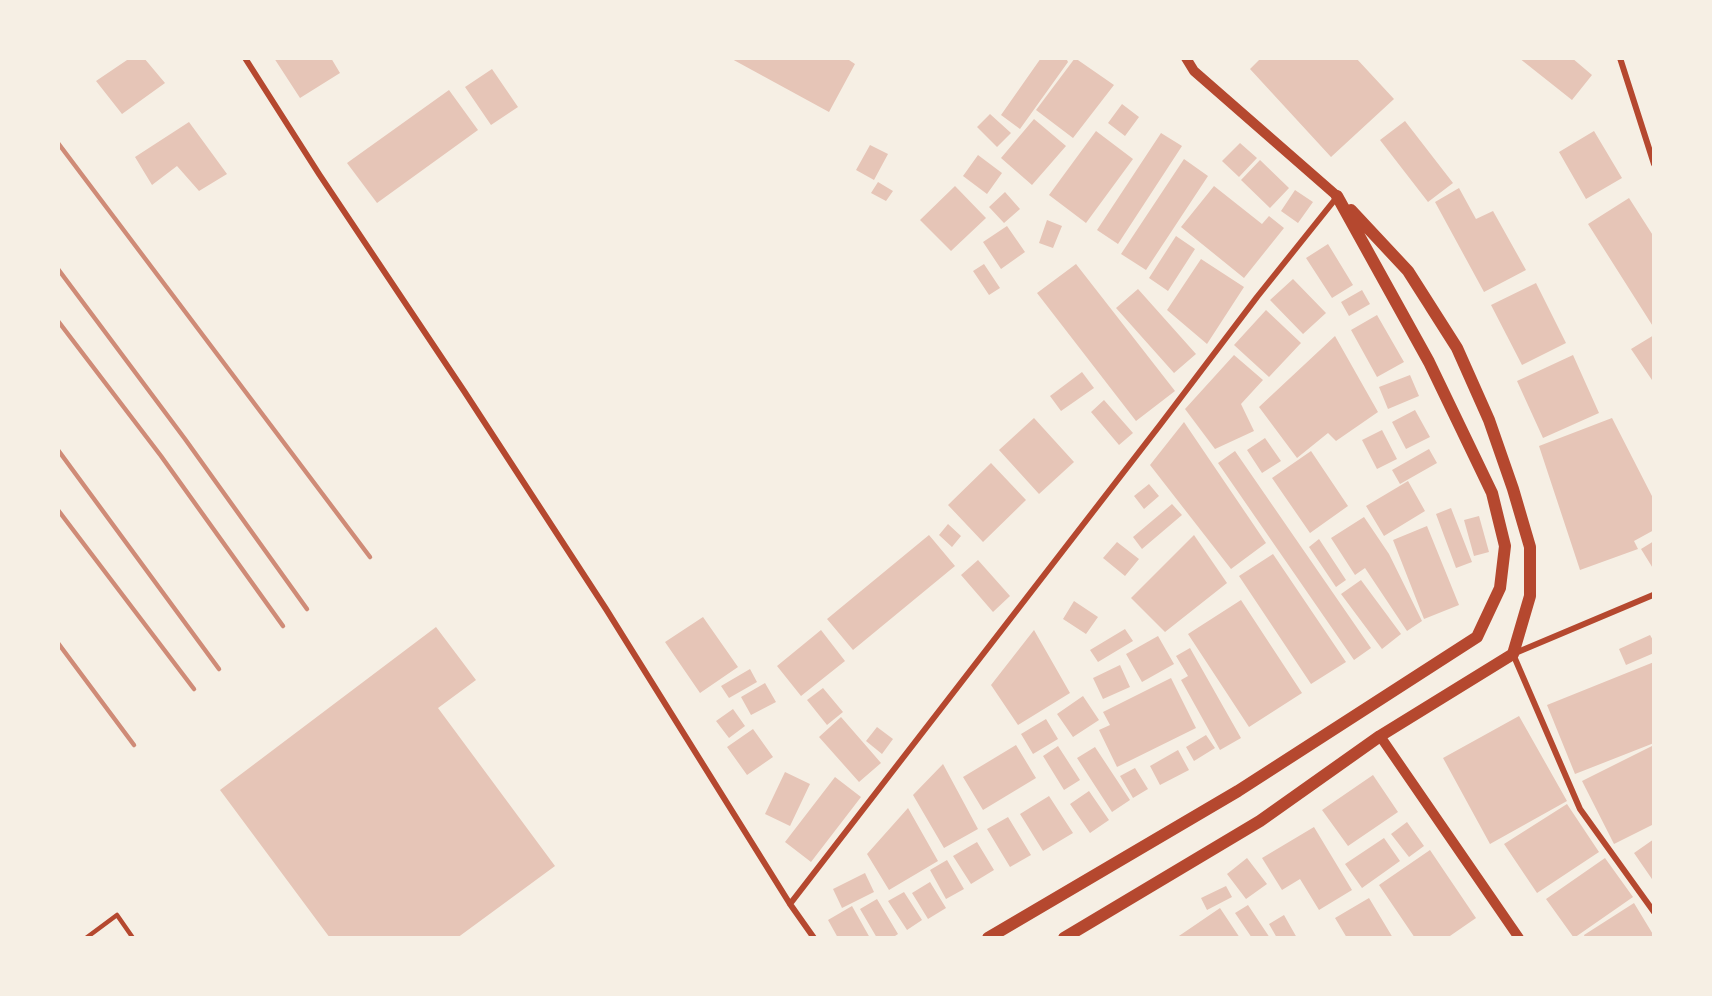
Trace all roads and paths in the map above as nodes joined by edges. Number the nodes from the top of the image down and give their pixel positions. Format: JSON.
{"nodes":[{"id":1,"x":245,"y":58,"type":"edge"},
{"id":2,"x":1186,"y":58,"type":"edge"},
{"id":3,"x":1620,"y":58,"type":"edge"},
{"id":4,"x":1653,"y":164,"type":"edge"},
{"id":5,"x":1337,"y":196,"type":"junction"},
{"id":6,"x":1653,"y":596,"type":"edge"},
{"id":7,"x":1513,"y":654,"type":"junction"},
{"id":8,"x":1380,"y":736,"type":"junction"},
{"id":9,"x":790,"y":904,"type":"junction"},
{"id":10,"x":1653,"y":912,"type":"edge"},
{"id":11,"x":86,"y":938,"type":"edge"},
{"id":12,"x":133,"y":938,"type":"edge"},
{"id":13,"x":814,"y":938,"type":"edge"},
{"id":14,"x":988,"y":938,"type":"edge"},
{"id":15,"x":1064,"y":938,"type":"edge"},
{"id":16,"x":1519,"y":938,"type":"edge"}],
"edges":[{"from":1,"to":9,"type":"street"},
{"from":2,"to":5,"type":"street"},
{"from":3,"to":4,"type":"street"},
{"from":5,"to":7,"type":"main road"},
{"from":5,"to":9,"type":"street"},
{"from":5,"to":14,"type":"main road"},
{"from":6,"to":7,"type":"street"},
{"from":7,"to":8,"type":"main road"},
{"from":7,"to":10,"type":"street"},
{"from":8,"to":15,"type":"main road"},
{"from":8,"to":16,"type":"street"},
{"from":9,"to":13,"type":"street"},
{"from":11,"to":12,"type":"lane"}]}
